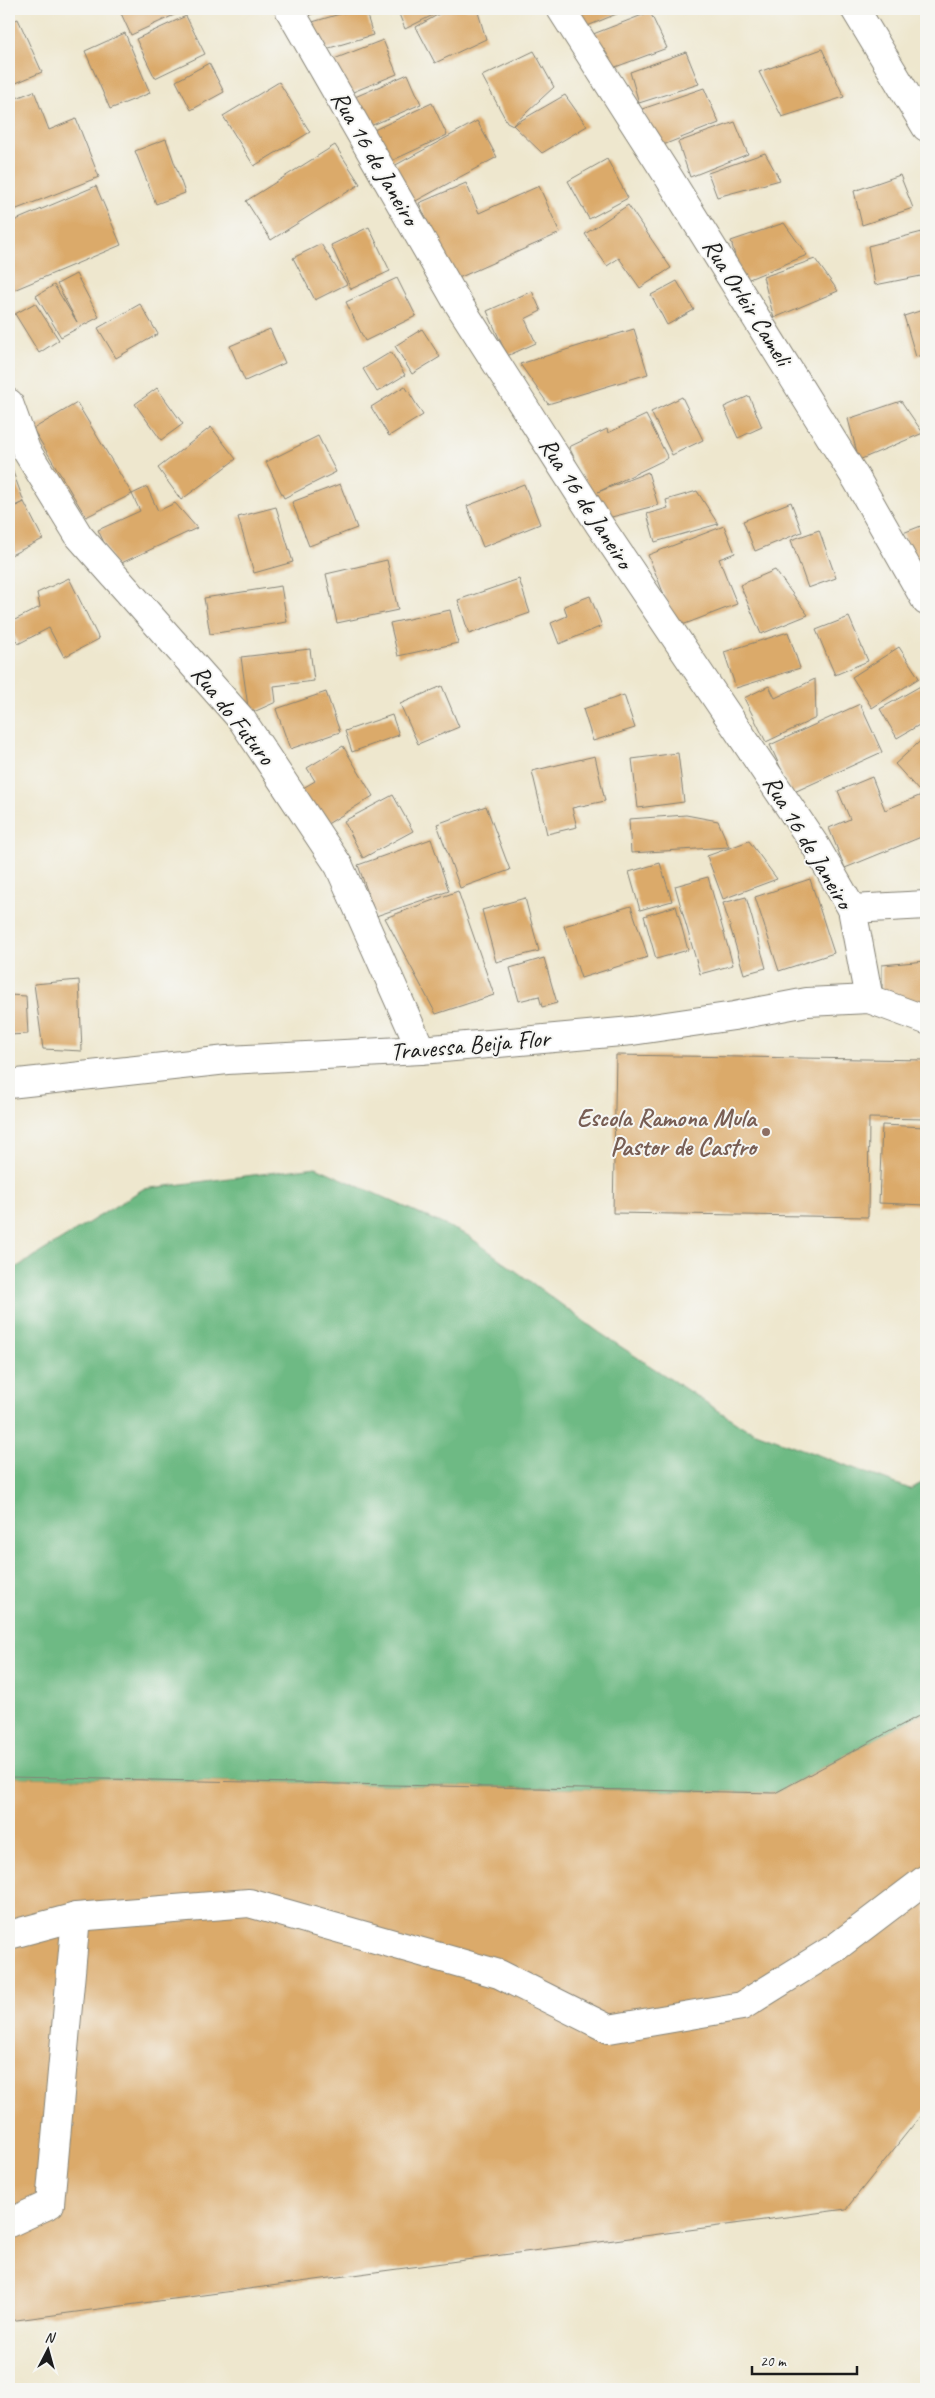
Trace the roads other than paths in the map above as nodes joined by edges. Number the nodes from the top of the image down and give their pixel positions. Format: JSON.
{"nodes":[{"id":1,"x":290,"y":9,"type":"edge"},
{"id":2,"x":561,"y":9,"type":"edge"},
{"id":3,"x":855,"y":9,"type":"edge"},
{"id":4,"x":926,"y":127,"type":"edge"},
{"id":5,"x":9,"y":403,"type":"edge"},
{"id":6,"x":926,"y":601,"type":"edge"},
{"id":7,"x":926,"y":905,"type":"edge"},
{"id":8,"x":852,"y":910,"type":"junction"},
{"id":9,"x":869,"y":999,"type":"junction"},
{"id":10,"x":926,"y":1020,"type":"edge"},
{"id":11,"x":421,"y":1050,"type":"junction"},
{"id":12,"x":9,"y":1084,"type":"edge"},
{"id":13,"x":926,"y":1879,"type":"edge"},
{"id":14,"x":76,"y":1917,"type":"junction"},
{"id":15,"x":9,"y":1935,"type":"edge"},
{"id":16,"x":9,"y":2223,"type":"edge"}],
"edges":[{"from":1,"to":8,"type":"street","name":"Rua 16 de Janeiro"},
{"from":2,"to":6,"type":"street","name":"Rua Orleir Cameli"},
{"from":3,"to":4,"type":"street"},
{"from":5,"to":11,"type":"street","name":"Rua do Futuro"},
{"from":7,"to":8,"type":"street"},
{"from":8,"to":9,"type":"street","name":"Rua 16 de Janeiro"},
{"from":9,"to":10,"type":"street","name":"Travessa Beija Flor"},
{"from":9,"to":11,"type":"street","name":"Travessa Beija Flor"},
{"from":11,"to":12,"type":"street","name":"Travessa Beija Flor"},
{"from":13,"to":14,"type":"street"},
{"from":14,"to":15,"type":"street"},
{"from":14,"to":16,"type":"street"}]}
